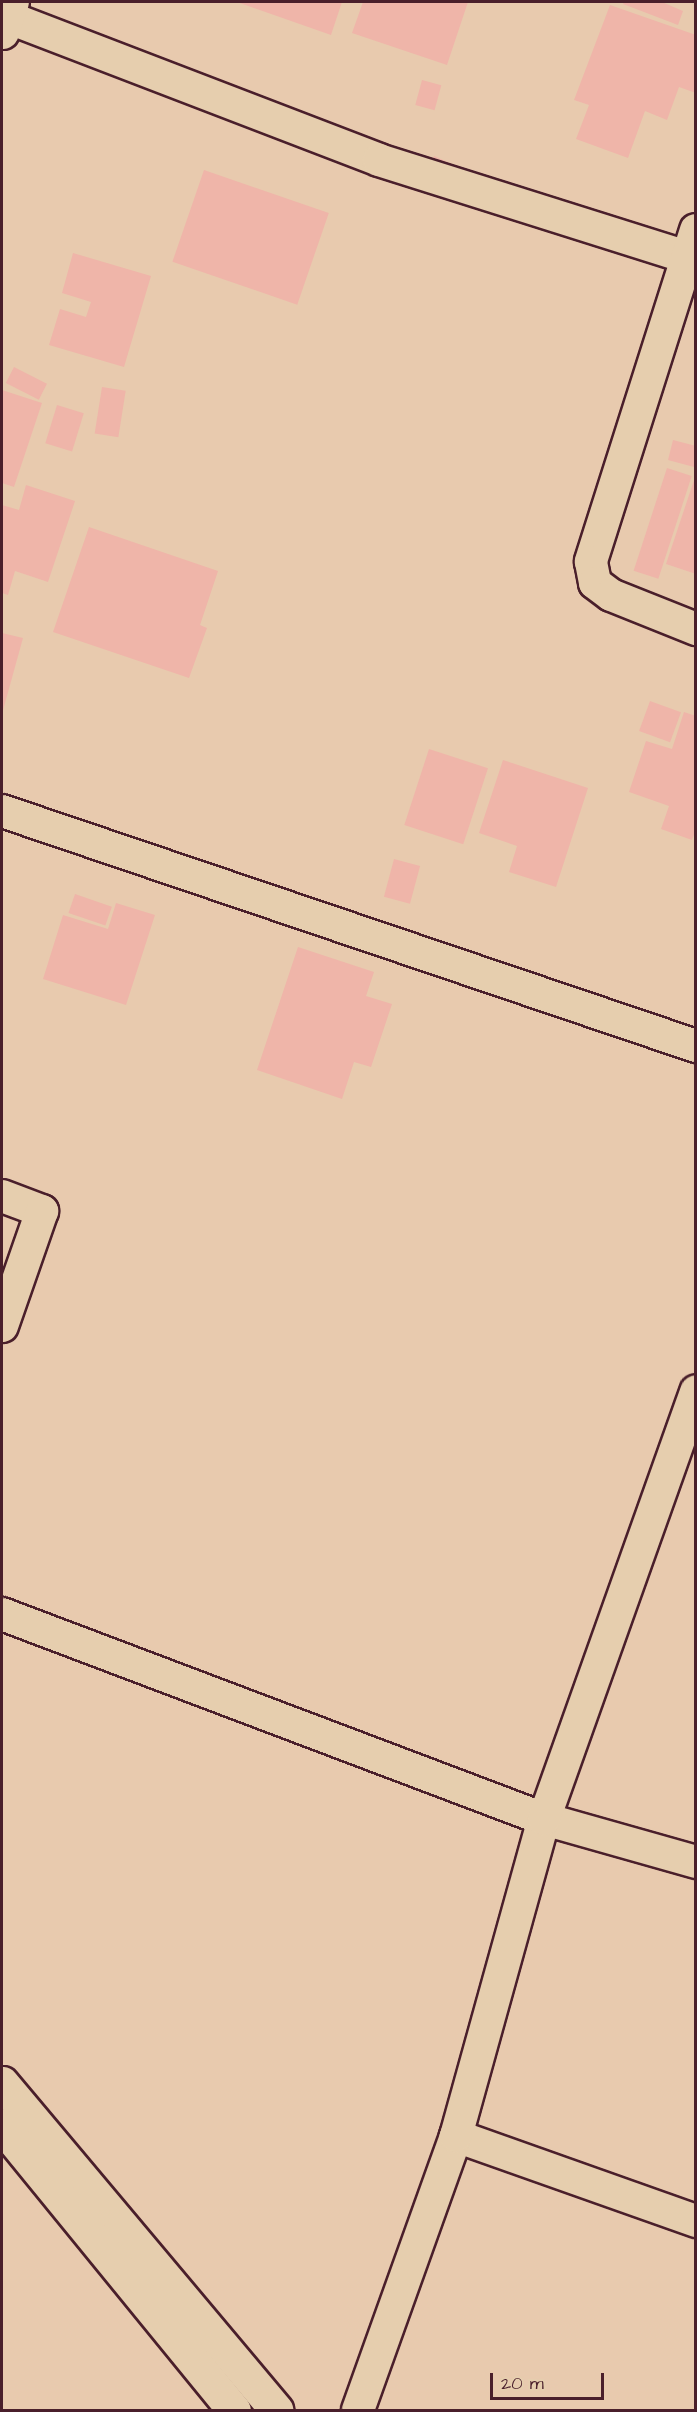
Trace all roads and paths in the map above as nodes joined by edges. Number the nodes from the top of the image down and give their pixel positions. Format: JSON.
{"nodes":[{"id":1,"x":7,"y":17,"type":"edge"},
{"id":2,"x":691,"y":243,"type":"edge"},
{"id":3,"x":696,"y":629,"type":"edge"},
{"id":4,"x":2,"y":811,"type":"edge"},
{"id":5,"x":696,"y":1046,"type":"edge"},
{"id":6,"x":2,"y":1196,"type":"edge"},
{"id":7,"x":2,"y":1326,"type":"edge"},
{"id":8,"x":696,"y":1390,"type":"edge"},
{"id":9,"x":2,"y":1614,"type":"edge"},
{"id":10,"x":544,"y":1820,"type":"junction"},
{"id":11,"x":696,"y":1862,"type":"edge"},
{"id":12,"x":2,"y":2083,"type":"edge"},
{"id":13,"x":2,"y":2126,"type":"edge"},
{"id":14,"x":456,"y":2136,"type":"junction"},
{"id":15,"x":696,"y":2221,"type":"edge"},
{"id":16,"x":234,"y":2410,"type":"edge"},
{"id":17,"x":276,"y":2410,"type":"edge"},
{"id":18,"x":358,"y":2410,"type":"edge"}],
"edges":[{"from":1,"to":2,"type":"street"},
{"from":2,"to":3,"type":"street"},
{"from":4,"to":5,"type":"street"},
{"from":6,"to":7,"type":"street"},
{"from":8,"to":10,"type":"street"},
{"from":9,"to":10,"type":"street"},
{"from":10,"to":11,"type":"street"},
{"from":10,"to":14,"type":"street"},
{"from":12,"to":17,"type":"street"},
{"from":13,"to":16,"type":"street"},
{"from":14,"to":15,"type":"street"},
{"from":14,"to":18,"type":"street"}]}
